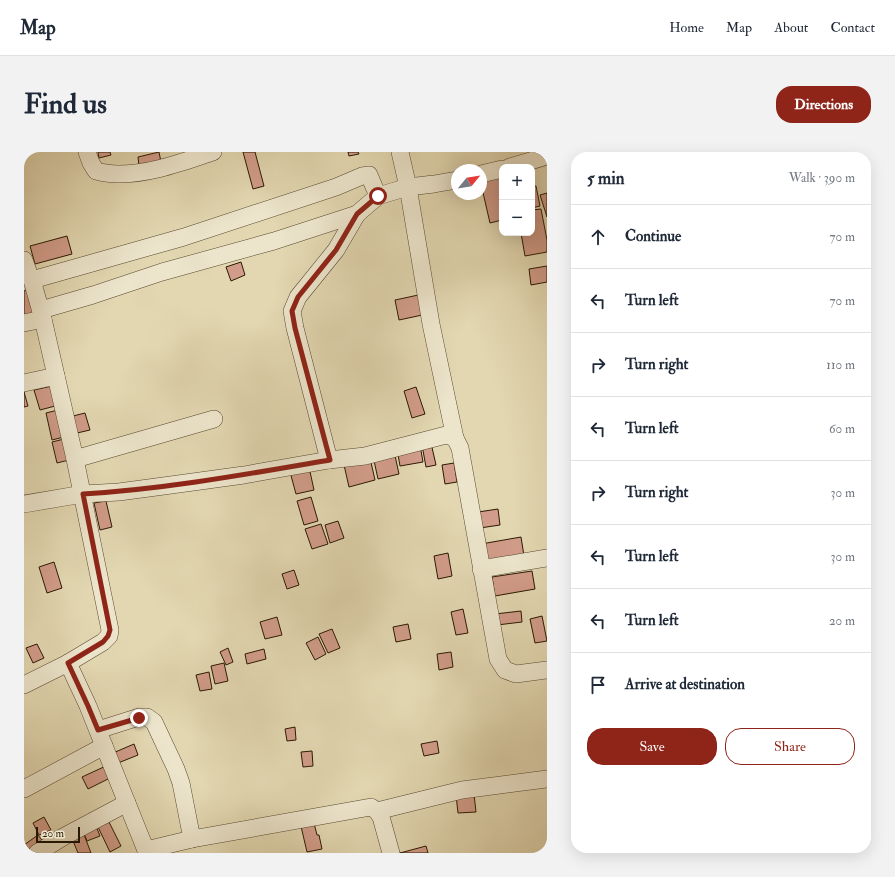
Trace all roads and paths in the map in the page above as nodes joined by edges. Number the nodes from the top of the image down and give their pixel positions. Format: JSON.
{"nodes":[{"id":1,"x":87,"y":152,"type":"edge"},
{"id":2,"x":213,"y":152,"type":"edge"},
{"id":3,"x":400,"y":152,"type":"edge"},
{"id":4,"x":547,"y":156,"type":"edge"},
{"id":5,"x":520,"y":164,"type":"edge"},
{"id":6,"x":499,"y":170,"type":"edge"},
{"id":7,"x":487,"y":173,"type":"edge"},
{"id":8,"x":451,"y":181,"type":"edge"},
{"id":9,"x":408,"y":187,"type":"junction"},
{"id":10,"x":378,"y":196,"type":"junction"},
{"id":11,"x":357,"y":214,"type":"junction"},
{"id":12,"x":24,"y":260,"type":"edge"},
{"id":13,"x":32,"y":280,"type":"junction"},
{"id":14,"x":42,"y":315,"type":"junction"},
{"id":15,"x":24,"y":323,"type":"edge"},
{"id":16,"x":56,"y":376,"type":"junction"},
{"id":17,"x":24,"y":383,"type":"edge"},
{"id":18,"x":214,"y":419,"type":"dead end"},
{"id":19,"x":455,"y":438,"type":"junction"},
{"id":20,"x":75,"y":459,"type":"junction"},
{"id":21,"x":330,"y":460,"type":"junction"},
{"id":22,"x":83,"y":494,"type":"junction"},
{"id":23,"x":24,"y":504,"type":"edge"},
{"id":24,"x":547,"y":558,"type":"edge"},
{"id":25,"x":481,"y":569,"type":"junction"},
{"id":26,"x":68,"y":663,"type":"junction"},
{"id":27,"x":547,"y":670,"type":"edge"},
{"id":28,"x":24,"y":685,"type":"edge"},
{"id":29,"x":98,"y":730,"type":"junction"},
{"id":30,"x":104,"y":746,"type":"junction"},
{"id":31,"x":547,"y":778,"type":"edge"},
{"id":32,"x":24,"y":789,"type":"edge"},
{"id":33,"x":127,"y":803,"type":"junction"},
{"id":34,"x":377,"y":811,"type":"junction"},
{"id":35,"x":192,"y":839,"type":"junction"},
{"id":36,"x":146,"y":852,"type":"edge"},
{"id":37,"x":37,"y":853,"type":"edge"},
{"id":38,"x":391,"y":853,"type":"edge"}],
"edges":[{"from":1,"to":2,"type":"street"},
{"from":3,"to":9,"type":"street"},
{"from":4,"to":5,"type":"street"},
{"from":6,"to":7,"type":"street"},
{"from":8,"to":9,"type":"street"},
{"from":9,"to":10,"type":"street"},
{"from":9,"to":19,"type":"street"},
{"from":10,"to":11,"type":"street"},
{"from":10,"to":13,"type":"street"},
{"from":11,"to":14,"type":"street"},
{"from":11,"to":21,"type":"street"},
{"from":12,"to":13,"type":"street"},
{"from":13,"to":14,"type":"street"},
{"from":14,"to":15,"type":"street"},
{"from":14,"to":16,"type":"street"},
{"from":16,"to":17,"type":"street"},
{"from":16,"to":20,"type":"street"},
{"from":18,"to":20,"type":"street"},
{"from":19,"to":21,"type":"street"},
{"from":19,"to":25,"type":"street"},
{"from":20,"to":22,"type":"street"},
{"from":21,"to":22,"type":"street"},
{"from":22,"to":23,"type":"street"},
{"from":22,"to":26,"type":"street"},
{"from":24,"to":25,"type":"street"},
{"from":25,"to":27,"type":"street"},
{"from":26,"to":28,"type":"street"},
{"from":26,"to":29,"type":"street"},
{"from":29,"to":30,"type":"street"},
{"from":29,"to":35,"type":"street"},
{"from":30,"to":32,"type":"street"},
{"from":30,"to":33,"type":"street"},
{"from":31,"to":34,"type":"street"},
{"from":33,"to":36,"type":"street"},
{"from":33,"to":37,"type":"street"},
{"from":34,"to":35,"type":"street"},
{"from":34,"to":38,"type":"street"},
{"from":35,"to":36,"type":"street"}]}
